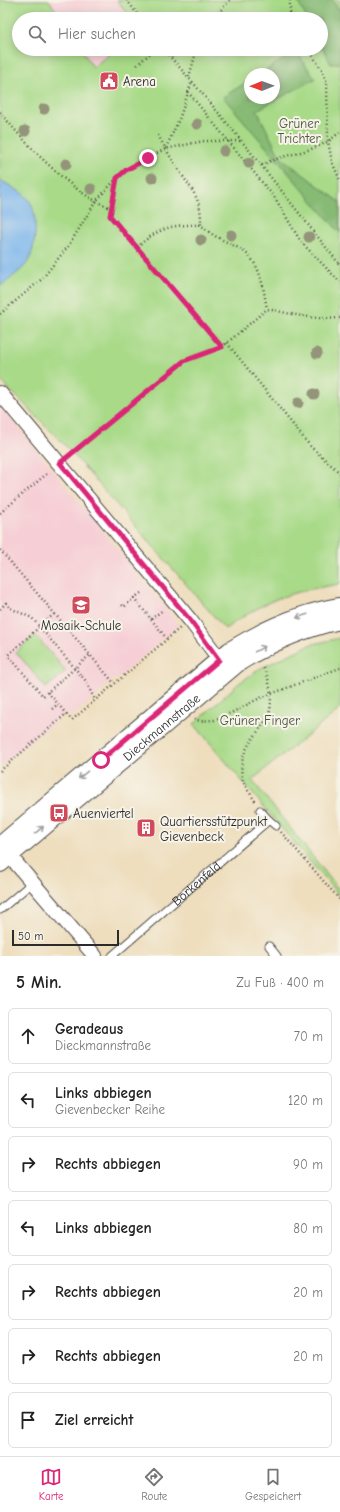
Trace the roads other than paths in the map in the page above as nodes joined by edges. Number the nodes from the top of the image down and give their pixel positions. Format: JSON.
{"nodes":[{"id":1,"x":0,"y":393,"type":"edge"},
{"id":2,"x":340,"y":607,"type":"edge"},
{"id":3,"x":340,"y":620,"type":"edge"},
{"id":4,"x":223,"y":665,"type":"junction"},
{"id":5,"x":260,"y":810,"type":"road end"},
{"id":6,"x":269,"y":820,"type":"junction"},
{"id":7,"x":276,"y":826,"type":"road end"},
{"id":8,"x":2,"y":852,"type":"edge"},
{"id":9,"x":33,"y":882,"type":"junction"},
{"id":10,"x":0,"y":910,"type":"edge"},
{"id":11,"x":268,"y":946,"type":"dead end"},
{"id":12,"x":95,"y":956,"type":"edge"},
{"id":13,"x":112,"y":956,"type":"edge"},
{"id":14,"x":277,"y":956,"type":"edge"}],
"edges":[{"from":1,"to":4,"type":"street"},
{"from":2,"to":4,"type":"street","name":"Dieckmannstraße","one_way":true},
{"from":4,"to":3,"type":"street","name":"Dieckmannstraße","one_way":true},
{"from":4,"to":8,"type":"street","name":"Dieckmannstraße"},
{"from":5,"to":6,"type":"lane"},
{"from":6,"to":7,"type":"lane"},
{"from":6,"to":13,"type":"lane","name":"Borkenfeld"},
{"from":8,"to":9,"type":"street"},
{"from":9,"to":10,"type":"lane"},
{"from":9,"to":12,"type":"street"},
{"from":11,"to":14,"type":"lane"}]}
